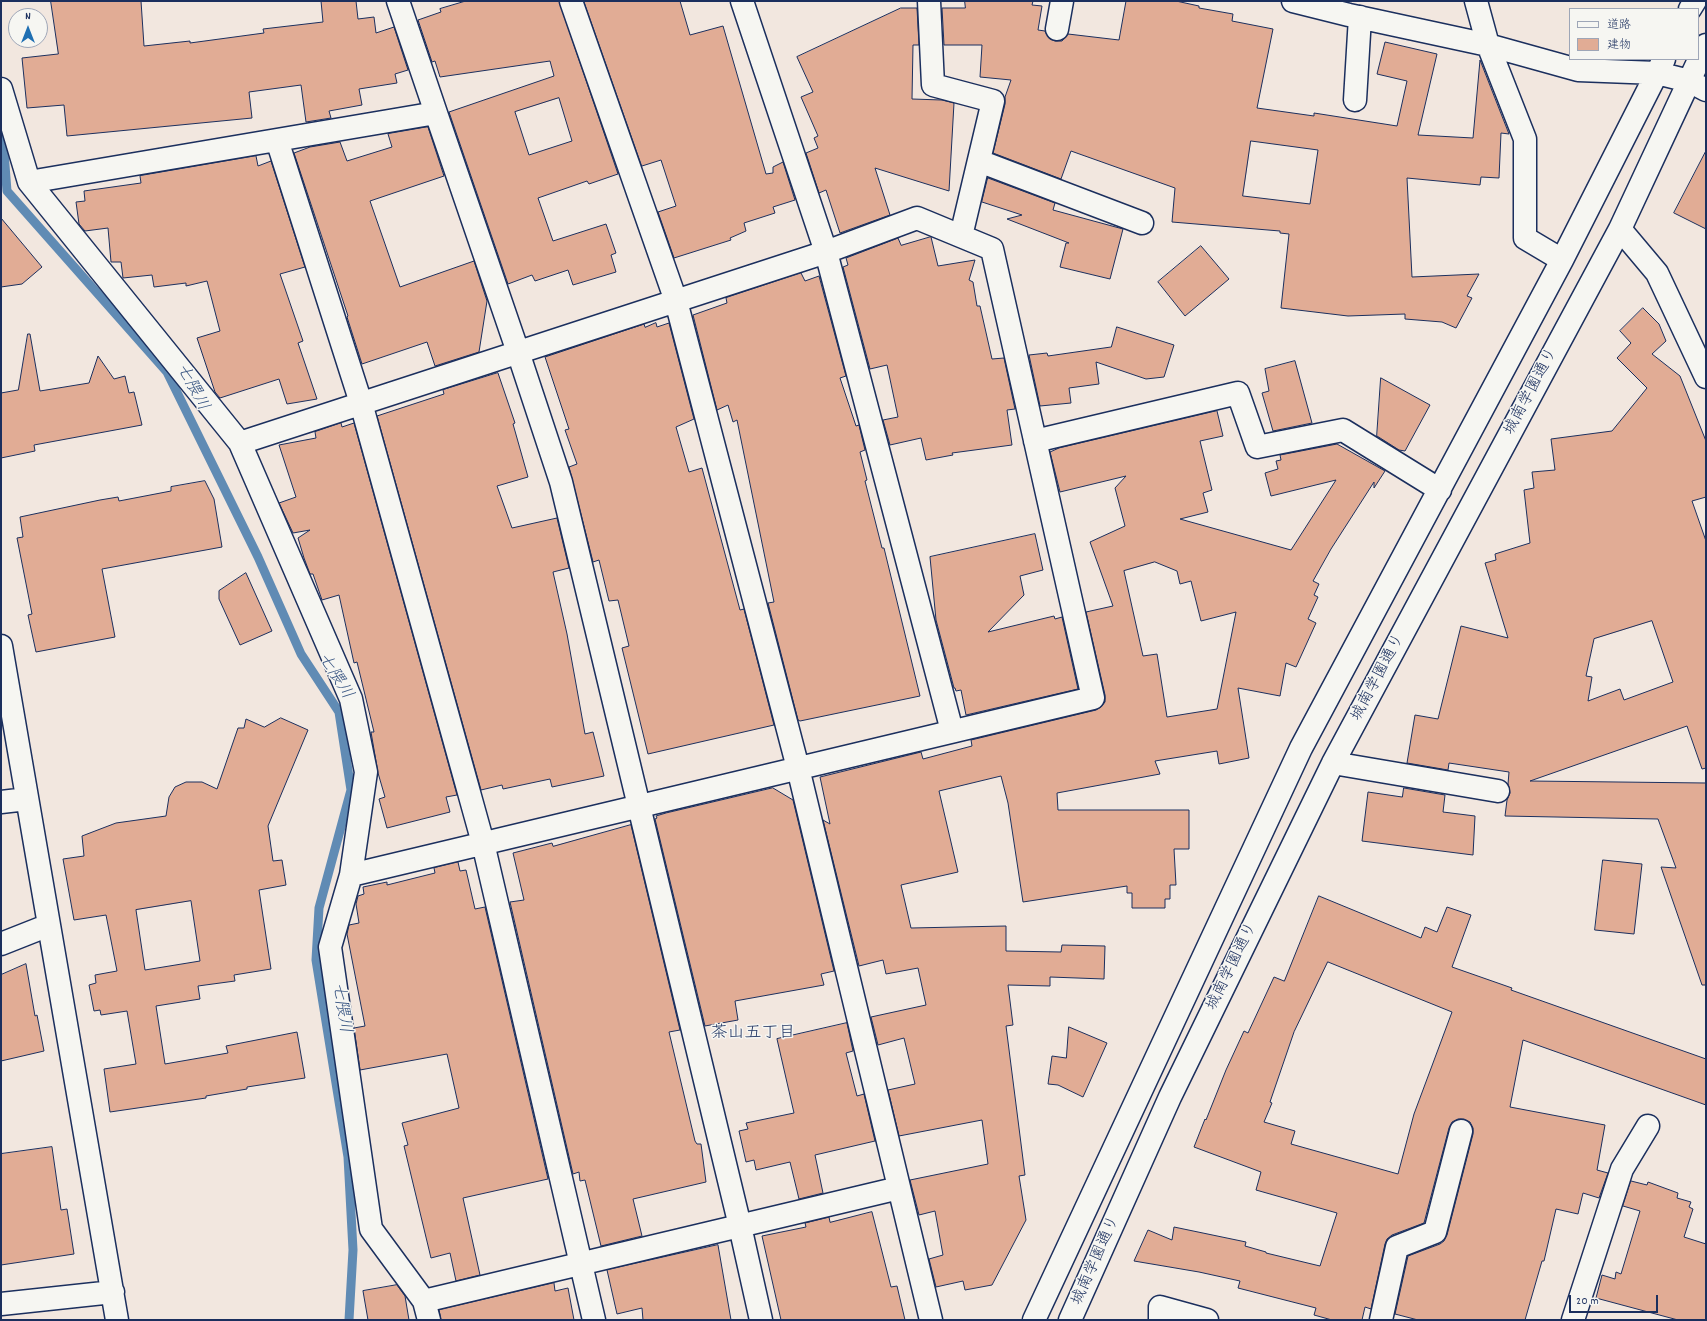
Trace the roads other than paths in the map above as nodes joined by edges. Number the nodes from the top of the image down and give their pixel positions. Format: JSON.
{"nodes":[{"id":1,"x":398,"y":1,"type":"edge"},
{"id":2,"x":571,"y":1,"type":"edge"},
{"id":3,"x":742,"y":1,"type":"edge"},
{"id":4,"x":929,"y":1,"type":"edge"},
{"id":5,"x":1062,"y":1,"type":"edge"},
{"id":6,"x":1293,"y":1,"type":"edge"},
{"id":7,"x":1476,"y":1,"type":"edge"},
{"id":8,"x":1360,"y":17,"type":"junction"},
{"id":9,"x":1057,"y":29,"type":"dead end"},
{"id":10,"x":1706,"y":44,"type":"edge"},
{"id":11,"x":1488,"y":45,"type":"junction"},
{"id":12,"x":1674,"y":60,"type":"edge"},
{"id":13,"x":1661,"y":66,"type":"edge"},
{"id":14,"x":1698,"y":85,"type":"edge"},
{"id":15,"x":1,"y":89,"type":"edge"},
{"id":16,"x":1355,"y":100,"type":"dead end"},
{"id":17,"x":436,"y":113,"type":"junction"},
{"id":18,"x":277,"y":140,"type":"junction"},
{"id":19,"x":979,"y":161,"type":"junction"},
{"id":20,"x":29,"y":182,"type":"junction"},
{"id":21,"x":1142,"y":223,"type":"dead end"},
{"id":22,"x":1620,"y":229,"type":"junction"},
{"id":23,"x":960,"y":236,"type":"junction"},
{"id":24,"x":826,"y":252,"type":"junction"},
{"id":25,"x":1562,"y":260,"type":"junction"},
{"id":26,"x":676,"y":301,"type":"junction"},
{"id":27,"x":518,"y":352,"type":"junction"},
{"id":28,"x":1706,"y":377,"type":"edge"},
{"id":29,"x":362,"y":403,"type":"junction"},
{"id":30,"x":1035,"y":441,"type":"junction"},
{"id":31,"x":240,"y":443,"type":"junction"},
{"id":32,"x":1440,"y":490,"type":"junction"},
{"id":33,"x":1,"y":646,"type":"edge"},
{"id":34,"x":952,"y":731,"type":"junction"},
{"id":35,"x":1333,"y":763,"type":"junction"},
{"id":36,"x":798,"y":768,"type":"junction"},
{"id":37,"x":1498,"y":791,"type":"dead end"},
{"id":38,"x":27,"y":799,"type":"junction"},
{"id":39,"x":1,"y":802,"type":"edge"},
{"id":40,"x":639,"y":806,"type":"junction"},
{"id":41,"x":483,"y":843,"type":"junction"},
{"id":42,"x":351,"y":875,"type":"junction"},
{"id":43,"x":49,"y":925,"type":"junction"},
{"id":44,"x":1,"y":944,"type":"edge"},
{"id":45,"x":1648,"y":1126,"type":"dead end"},
{"id":46,"x":1461,"y":1131,"type":"dead end"},
{"id":47,"x":899,"y":1188,"type":"junction"},
{"id":48,"x":740,"y":1226,"type":"junction"},
{"id":49,"x":580,"y":1264,"type":"junction"},
{"id":50,"x":113,"y":1292,"type":"junction"},
{"id":51,"x":1,"y":1304,"type":"edge"},
{"id":52,"x":427,"y":1311,"type":"edge"},
{"id":53,"x":117,"y":1320,"type":"edge"},
{"id":54,"x":594,"y":1320,"type":"edge"},
{"id":55,"x":761,"y":1320,"type":"edge"},
{"id":56,"x":931,"y":1320,"type":"edge"},
{"id":57,"x":1034,"y":1320,"type":"edge"},
{"id":58,"x":1070,"y":1320,"type":"edge"},
{"id":59,"x":1160,"y":1320,"type":"edge"},
{"id":60,"x":1207,"y":1320,"type":"edge"},
{"id":61,"x":1381,"y":1320,"type":"edge"},
{"id":62,"x":1573,"y":1320,"type":"edge"}],
"edges":[{"from":1,"to":17,"type":"street"},
{"from":2,"to":26,"type":"street"},
{"from":3,"to":24,"type":"street"},
{"from":4,"to":19,"type":"street"},
{"from":5,"to":9,"type":"street"},
{"from":6,"to":8,"type":"street"},
{"from":7,"to":11,"type":"street"},
{"from":8,"to":11,"type":"street"},
{"from":8,"to":16,"type":"street"},
{"from":10,"to":14,"type":"street","name":"城南学園通り"},
{"from":11,"to":13,"type":"street"},
{"from":11,"to":25,"type":"street"},
{"from":12,"to":13,"type":"street"},
{"from":13,"to":14,"type":"street"},
{"from":13,"to":25,"type":"street","name":"城南学園通り"},
{"from":14,"to":22,"type":"street","name":"城南学園通り"},
{"from":15,"to":20,"type":"street"},
{"from":17,"to":18,"type":"street"},
{"from":17,"to":27,"type":"street"},
{"from":18,"to":20,"type":"street"},
{"from":18,"to":29,"type":"street"},
{"from":19,"to":21,"type":"street"},
{"from":19,"to":23,"type":"street"},
{"from":20,"to":31,"type":"street"},
{"from":22,"to":28,"type":"street"},
{"from":22,"to":35,"type":"street","name":"城南学園通り"},
{"from":23,"to":24,"type":"street"},
{"from":23,"to":30,"type":"street"},
{"from":24,"to":26,"type":"street"},
{"from":24,"to":34,"type":"street"},
{"from":25,"to":32,"type":"street","name":"城南学園通り"},
{"from":26,"to":27,"type":"street"},
{"from":26,"to":36,"type":"street"},
{"from":27,"to":29,"type":"street"},
{"from":27,"to":40,"type":"street"},
{"from":29,"to":31,"type":"street"},
{"from":29,"to":41,"type":"street"},
{"from":30,"to":32,"type":"street"},
{"from":30,"to":34,"type":"street"},
{"from":31,"to":42,"type":"street"},
{"from":32,"to":57,"type":"street","name":"城南学園通り"},
{"from":33,"to":38,"type":"street"},
{"from":34,"to":36,"type":"street"},
{"from":35,"to":37,"type":"street"},
{"from":35,"to":58,"type":"street","name":"城南学園通り"},
{"from":36,"to":40,"type":"street"},
{"from":36,"to":47,"type":"street"},
{"from":38,"to":39,"type":"street"},
{"from":38,"to":43,"type":"street"},
{"from":40,"to":41,"type":"street"},
{"from":40,"to":48,"type":"street"},
{"from":41,"to":42,"type":"street"},
{"from":41,"to":49,"type":"street"},
{"from":42,"to":52,"type":"street"},
{"from":43,"to":44,"type":"street"},
{"from":43,"to":50,"type":"street"},
{"from":45,"to":62,"type":"street"},
{"from":46,"to":61,"type":"street"},
{"from":47,"to":48,"type":"street"},
{"from":47,"to":56,"type":"street"},
{"from":48,"to":49,"type":"street"},
{"from":48,"to":55,"type":"street"},
{"from":49,"to":52,"type":"street"},
{"from":49,"to":54,"type":"street"},
{"from":50,"to":51,"type":"street"},
{"from":50,"to":53,"type":"street"},
{"from":59,"to":60,"type":"street"}]}
